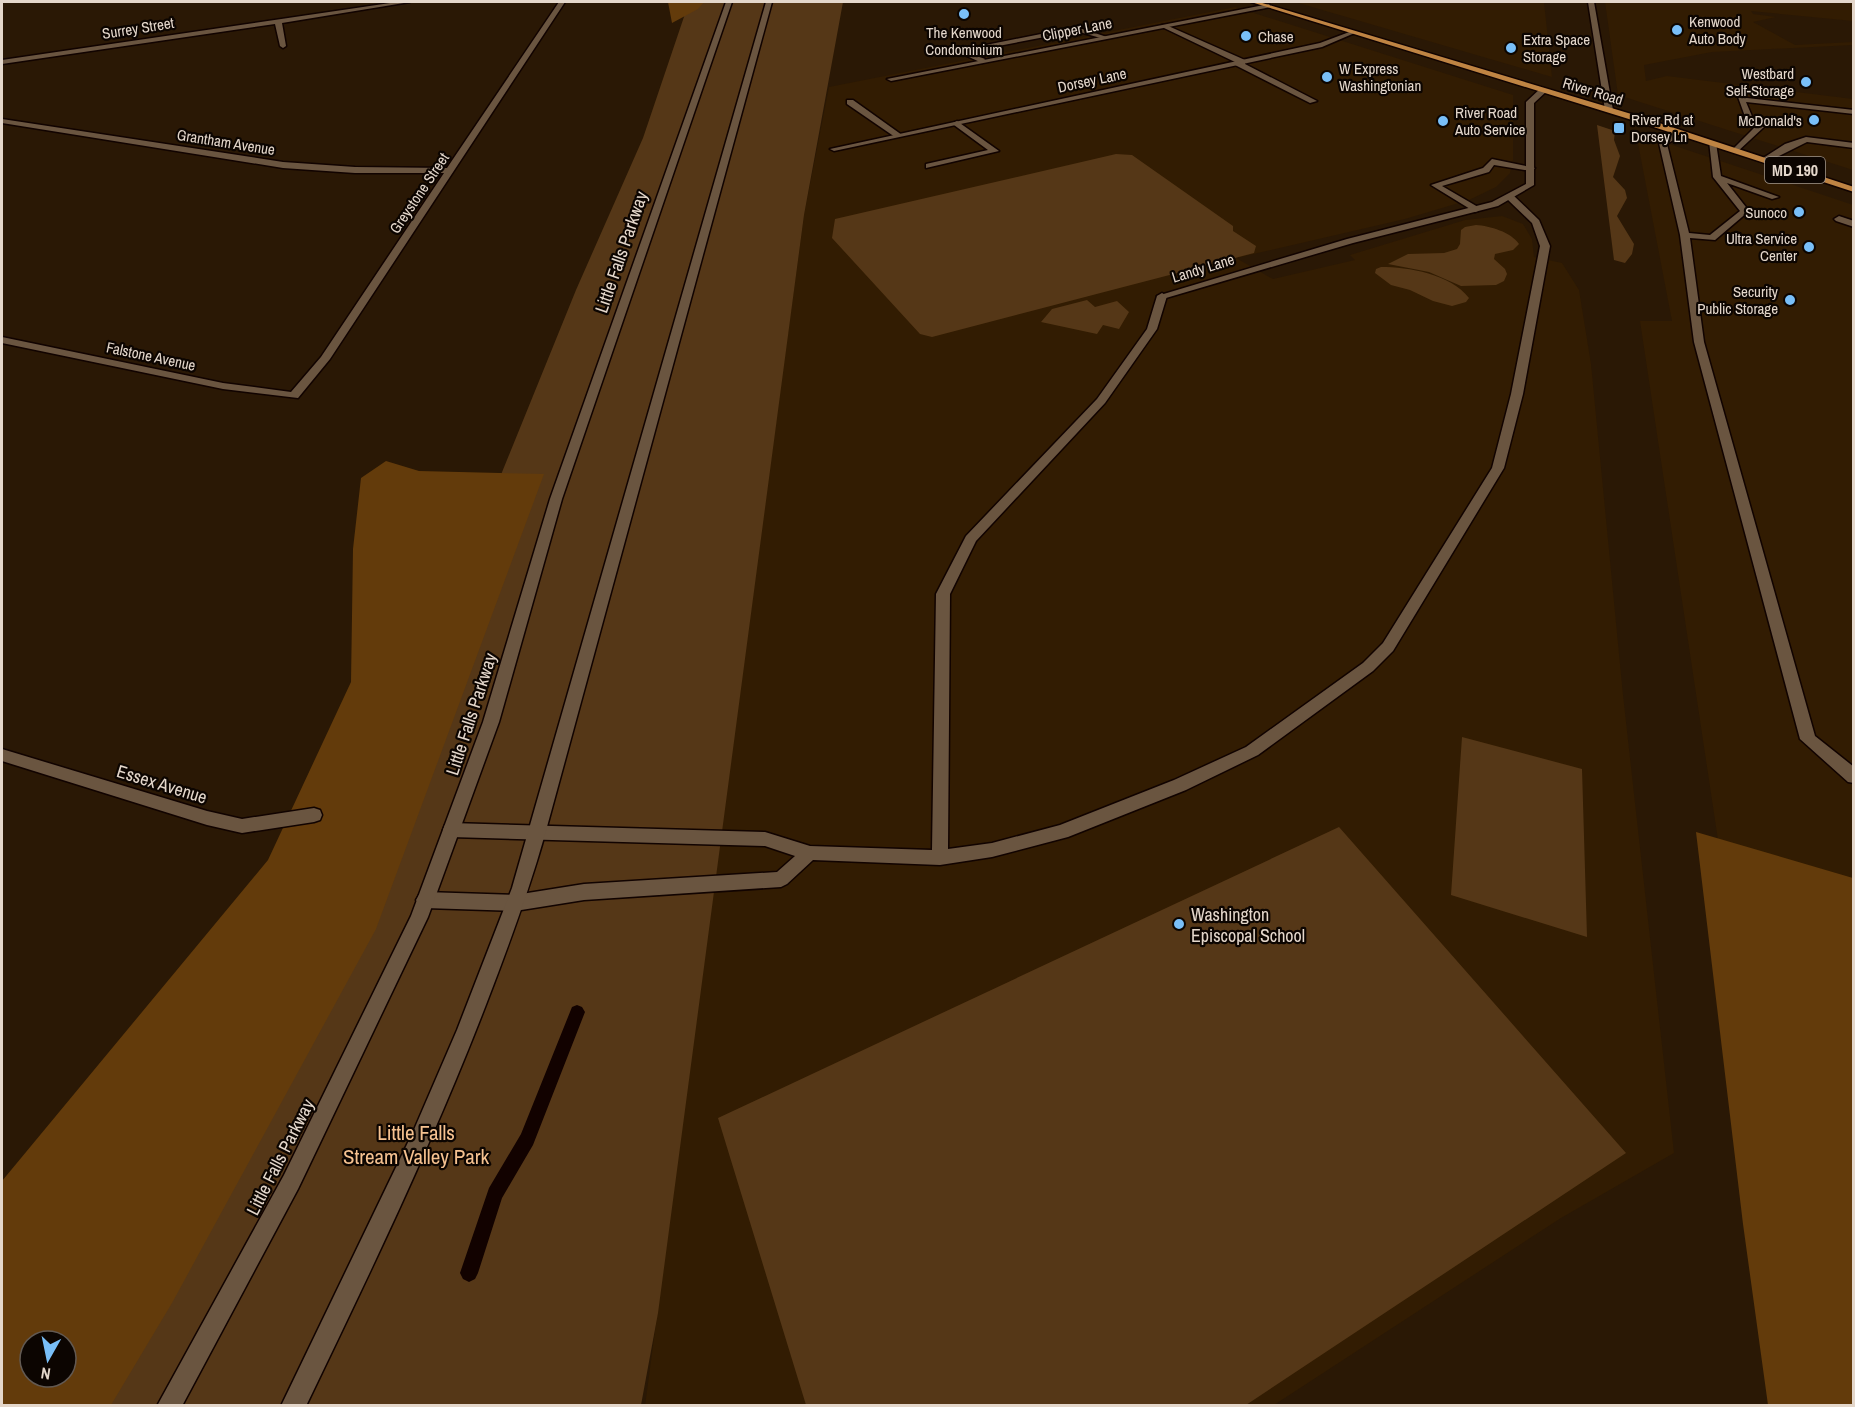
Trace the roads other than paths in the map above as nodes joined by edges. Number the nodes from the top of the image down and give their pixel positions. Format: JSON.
{"nodes":[{"id":1,"x":407,"y":2,"type":"edge"},
{"id":2,"x":562,"y":2,"type":"edge"},
{"id":3,"x":729,"y":2,"type":"edge"},
{"id":4,"x":769,"y":2,"type":"edge"},
{"id":5,"x":1254,"y":2,"type":"edge"},
{"id":6,"x":1591,"y":2,"type":"edge"},
{"id":7,"x":1269,"y":6,"type":"junction"},
{"id":8,"x":278,"y":21,"type":"junction"},
{"id":9,"x":1164,"y":26,"type":"junction"},
{"id":10,"x":1354,"y":32,"type":"junction"},
{"id":11,"x":1195,"y":33,"type":"dead end"},
{"id":12,"x":1185,"y":35,"type":"junction"},
{"id":13,"x":1104,"y":38,"type":"junction"},
{"id":14,"x":283,"y":46,"type":"dead end"},
{"id":15,"x":982,"y":61,"type":"junction"},
{"id":16,"x":2,"y":62,"type":"edge"},
{"id":17,"x":1240,"y":62,"type":"junction"},
{"id":18,"x":891,"y":79,"type":"dead end"},
{"id":19,"x":1544,"y":90,"type":"junction"},
{"id":20,"x":1313,"y":101,"type":"dead end"},
{"id":21,"x":850,"y":102,"type":"dead end"},
{"id":22,"x":1743,"y":106,"type":"junction"},
{"id":23,"x":1609,"y":110,"type":"junction"},
{"id":24,"x":1854,"y":112,"type":"edge"},
{"id":25,"x":1854,"y":117,"type":"edge"},
{"id":26,"x":2,"y":121,"type":"edge"},
{"id":27,"x":957,"y":123,"type":"junction"},
{"id":28,"x":1674,"y":130,"type":"junction"},
{"id":29,"x":898,"y":135,"type":"junction"},
{"id":30,"x":1712,"y":143,"type":"junction"},
{"id":31,"x":1854,"y":146,"type":"edge"},
{"id":32,"x":834,"y":149,"type":"dead end"},
{"id":33,"x":1736,"y":151,"type":"junction"},
{"id":34,"x":1764,"y":160,"type":"junction"},
{"id":35,"x":929,"y":166,"type":"dead end"},
{"id":36,"x":1531,"y":168,"type":"junction"},
{"id":37,"x":449,"y":171,"type":"junction"},
{"id":38,"x":1717,"y":177,"type":"junction"},
{"id":39,"x":1854,"y":190,"type":"edge"},
{"id":40,"x":1510,"y":197,"type":"junction"},
{"id":41,"x":1775,"y":197,"type":"dead end"},
{"id":42,"x":1475,"y":209,"type":"junction"},
{"id":43,"x":1839,"y":219,"type":"dead end"},
{"id":44,"x":1854,"y":224,"type":"edge"},
{"id":45,"x":1685,"y":235,"type":"junction"},
{"id":46,"x":2,"y":340,"type":"edge"},
{"id":47,"x":294,"y":396,"type":"joint"},
{"id":48,"x":2,"y":755,"type":"edge"},
{"id":49,"x":1854,"y":777,"type":"edge"},
{"id":50,"x":314,"y":815,"type":"dead end"},
{"id":51,"x":451,"y":830,"type":"junction"},
{"id":52,"x":537,"y":834,"type":"junction"},
{"id":53,"x":810,"y":854,"type":"junction"},
{"id":54,"x":940,"y":858,"type":"junction"},
{"id":55,"x":425,"y":900,"type":"junction"},
{"id":56,"x":515,"y":903,"type":"junction"},
{"id":57,"x":169,"y":1406,"type":"edge"},
{"id":58,"x":293,"y":1406,"type":"edge"}],
"edges":[{"from":1,"to":8,"type":"street","name":"Surrey Street"},
{"from":2,"to":37,"type":"street","name":"Greystone Street"},
{"from":3,"to":51,"type":"street","name":"Little Falls Parkway"},
{"from":4,"to":52,"type":"street"},
{"from":5,"to":7,"type":"main road","name":"River Road","number":"MD 190"},
{"from":6,"to":23,"type":"street"},
{"from":7,"to":9,"type":"street","name":"Clipper Lane"},
{"from":7,"to":10,"type":"main road","name":"River Road","number":"MD 190"},
{"from":8,"to":14,"type":"street"},
{"from":8,"to":16,"type":"street","name":"Surrey Street"},
{"from":9,"to":12,"type":"street"},
{"from":9,"to":13,"type":"street","name":"Clipper Lane"},
{"from":10,"to":17,"type":"street","name":"Dorsey Lane"},
{"from":10,"to":19,"type":"main road","name":"River Road","number":"MD 190"},
{"from":11,"to":12,"type":"street"},
{"from":12,"to":17,"type":"street"},
{"from":13,"to":15,"type":"street","name":"Clipper Lane"},
{"from":13,"to":15,"type":"street"},
{"from":15,"to":18,"type":"street","name":"Clipper Lane"},
{"from":17,"to":20,"type":"street"},
{"from":17,"to":27,"type":"street","name":"Dorsey Lane"},
{"from":19,"to":23,"type":"main road","name":"River Road","number":"MD 190"},
{"from":19,"to":36,"type":"street"},
{"from":21,"to":29,"type":"street"},
{"from":22,"to":24,"type":"street"},
{"from":22,"to":25,"type":"street"},
{"from":22,"to":33,"type":"street"},
{"from":23,"to":28,"type":"main road","name":"River Road","number":"MD 190"},
{"from":26,"to":37,"type":"street","name":"Grantham Avenue"},
{"from":27,"to":29,"type":"street","name":"Dorsey Lane"},
{"from":27,"to":35,"type":"street"},
{"from":28,"to":30,"type":"main road","name":"River Road","number":"MD 190"},
{"from":28,"to":45,"type":"street"},
{"from":29,"to":32,"type":"street","name":"Dorsey Lane"},
{"from":30,"to":33,"type":"main road","name":"River Road","number":"MD 190"},
{"from":30,"to":38,"type":"street"},
{"from":31,"to":34,"type":"street"},
{"from":33,"to":34,"type":"main road","name":"River Road","number":"MD 190"},
{"from":34,"to":39,"type":"main road","name":"River Road","number":"MD 190"},
{"from":36,"to":40,"type":"street"},
{"from":36,"to":42,"type":"street"},
{"from":37,"to":47,"type":"street","name":"Greystone Street"},
{"from":38,"to":41,"type":"street"},
{"from":38,"to":45,"type":"street"},
{"from":40,"to":42,"type":"street","name":"Landy Lane"},
{"from":40,"to":54,"type":"street"},
{"from":42,"to":54,"type":"street","name":"Landy Lane"},
{"from":43,"to":44,"type":"street"},
{"from":45,"to":49,"type":"street"},
{"from":46,"to":47,"type":"street","name":"Falstone Avenue"},
{"from":48,"to":50,"type":"street","name":"Essex Avenue"},
{"from":51,"to":52,"type":"street"},
{"from":51,"to":55,"type":"street","name":"Little Falls Parkway"},
{"from":52,"to":53,"type":"street"},
{"from":52,"to":56,"type":"street"},
{"from":53,"to":54,"type":"street"},
{"from":53,"to":56,"type":"street"},
{"from":55,"to":56,"type":"street"},
{"from":55,"to":57,"type":"street","name":"Little Falls Parkway"},
{"from":56,"to":58,"type":"street"}]}
